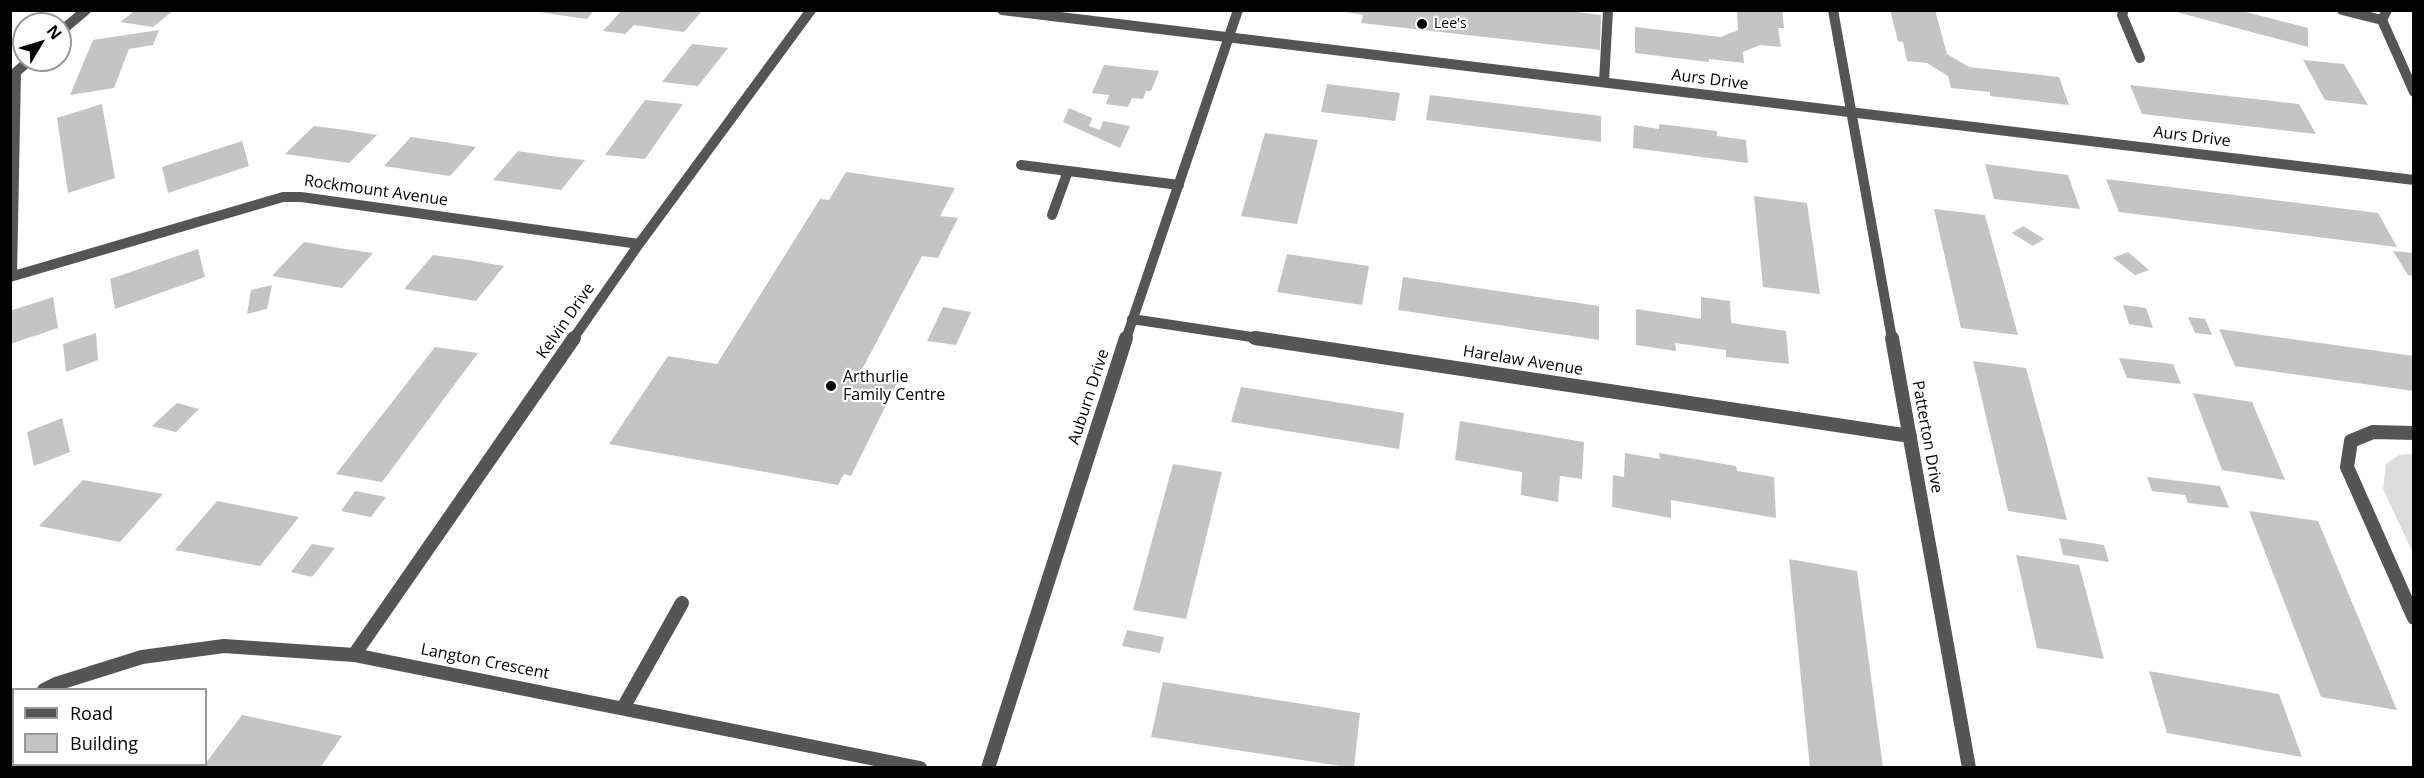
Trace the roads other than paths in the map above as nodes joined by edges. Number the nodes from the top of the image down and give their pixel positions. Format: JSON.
{"nodes":[{"id":1,"x":86,"y":10,"type":"edge"},
{"id":2,"x":811,"y":10,"type":"edge"},
{"id":3,"x":1002,"y":10,"type":"edge"},
{"id":4,"x":1238,"y":10,"type":"edge"},
{"id":5,"x":1608,"y":10,"type":"edge"},
{"id":6,"x":1833,"y":10,"type":"edge"},
{"id":7,"x":2124,"y":10,"type":"edge"},
{"id":8,"x":2342,"y":10,"type":"edge"},
{"id":9,"x":2386,"y":10,"type":"edge"},
{"id":10,"x":1027,"y":12,"type":"edge"},
{"id":11,"x":2382,"y":20,"type":"junction"},
{"id":12,"x":72,"y":22,"type":"edge"},
{"id":13,"x":1230,"y":39,"type":"junction"},
{"id":14,"x":2140,"y":58,"type":"dead end"},
{"id":15,"x":13,"y":73,"type":"edge"},
{"id":16,"x":1604,"y":82,"type":"junction"},
{"id":17,"x":2414,"y":92,"type":"edge"},
{"id":18,"x":1850,"y":112,"type":"junction"},
{"id":19,"x":1021,"y":165,"type":"dead end"},
{"id":20,"x":1068,"y":171,"type":"junction"},
{"id":21,"x":2414,"y":180,"type":"edge"},
{"id":22,"x":1179,"y":185,"type":"junction"},
{"id":23,"x":1052,"y":215,"type":"dead end"},
{"id":24,"x":639,"y":244,"type":"junction"},
{"id":25,"x":11,"y":277,"type":"edge"},
{"id":26,"x":1132,"y":319,"type":"junction"},
{"id":27,"x":2414,"y":433,"type":"edge"},
{"id":28,"x":1910,"y":436,"type":"junction"},
{"id":29,"x":682,"y":603,"type":"dead end"},
{"id":30,"x":2414,"y":618,"type":"edge"},
{"id":31,"x":354,"y":655,"type":"junction"},
{"id":32,"x":48,"y":688,"type":"edge"},
{"id":33,"x":623,"y":708,"type":"junction"},
{"id":34,"x":920,"y":768,"type":"edge"},
{"id":35,"x":988,"y":768,"type":"edge"},
{"id":36,"x":1969,"y":768,"type":"edge"}],
"edges":[{"from":1,"to":12,"type":"street"},
{"from":2,"to":24,"type":"street","name":"Kelvin Drive"},
{"from":3,"to":10,"type":"street","name":"Aurs Drive"},
{"from":4,"to":13,"type":"street","name":"Auburn Drive"},
{"from":5,"to":16,"type":"street"},
{"from":6,"to":18,"type":"street","name":"Patterton Drive"},
{"from":7,"to":14,"type":"street"},
{"from":8,"to":11,"type":"street"},
{"from":9,"to":11,"type":"street"},
{"from":10,"to":13,"type":"street","name":"Aurs Drive"},
{"from":11,"to":17,"type":"street"},
{"from":13,"to":16,"type":"street","name":"Aurs Drive"},
{"from":13,"to":22,"type":"street","name":"Auburn Drive"},
{"from":15,"to":25,"type":"street"},
{"from":16,"to":18,"type":"street","name":"Aurs Drive"},
{"from":18,"to":21,"type":"street","name":"Aurs Drive"},
{"from":18,"to":28,"type":"street","name":"Patterton Drive"},
{"from":19,"to":20,"type":"street"},
{"from":20,"to":22,"type":"street"},
{"from":20,"to":23,"type":"street"},
{"from":22,"to":26,"type":"street","name":"Auburn Drive"},
{"from":24,"to":25,"type":"street","name":"Rockmount Avenue"},
{"from":24,"to":31,"type":"street","name":"Kelvin Drive"},
{"from":26,"to":28,"type":"street","name":"Harelaw Avenue"},
{"from":26,"to":35,"type":"street","name":"Auburn Drive"},
{"from":27,"to":30,"type":"street"},
{"from":28,"to":36,"type":"street","name":"Patterton Drive"},
{"from":29,"to":33,"type":"street"},
{"from":31,"to":32,"type":"street","name":"Langton Crescent"},
{"from":31,"to":33,"type":"street","name":"Langton Crescent"},
{"from":33,"to":34,"type":"street","name":"Langton Crescent"}]}
